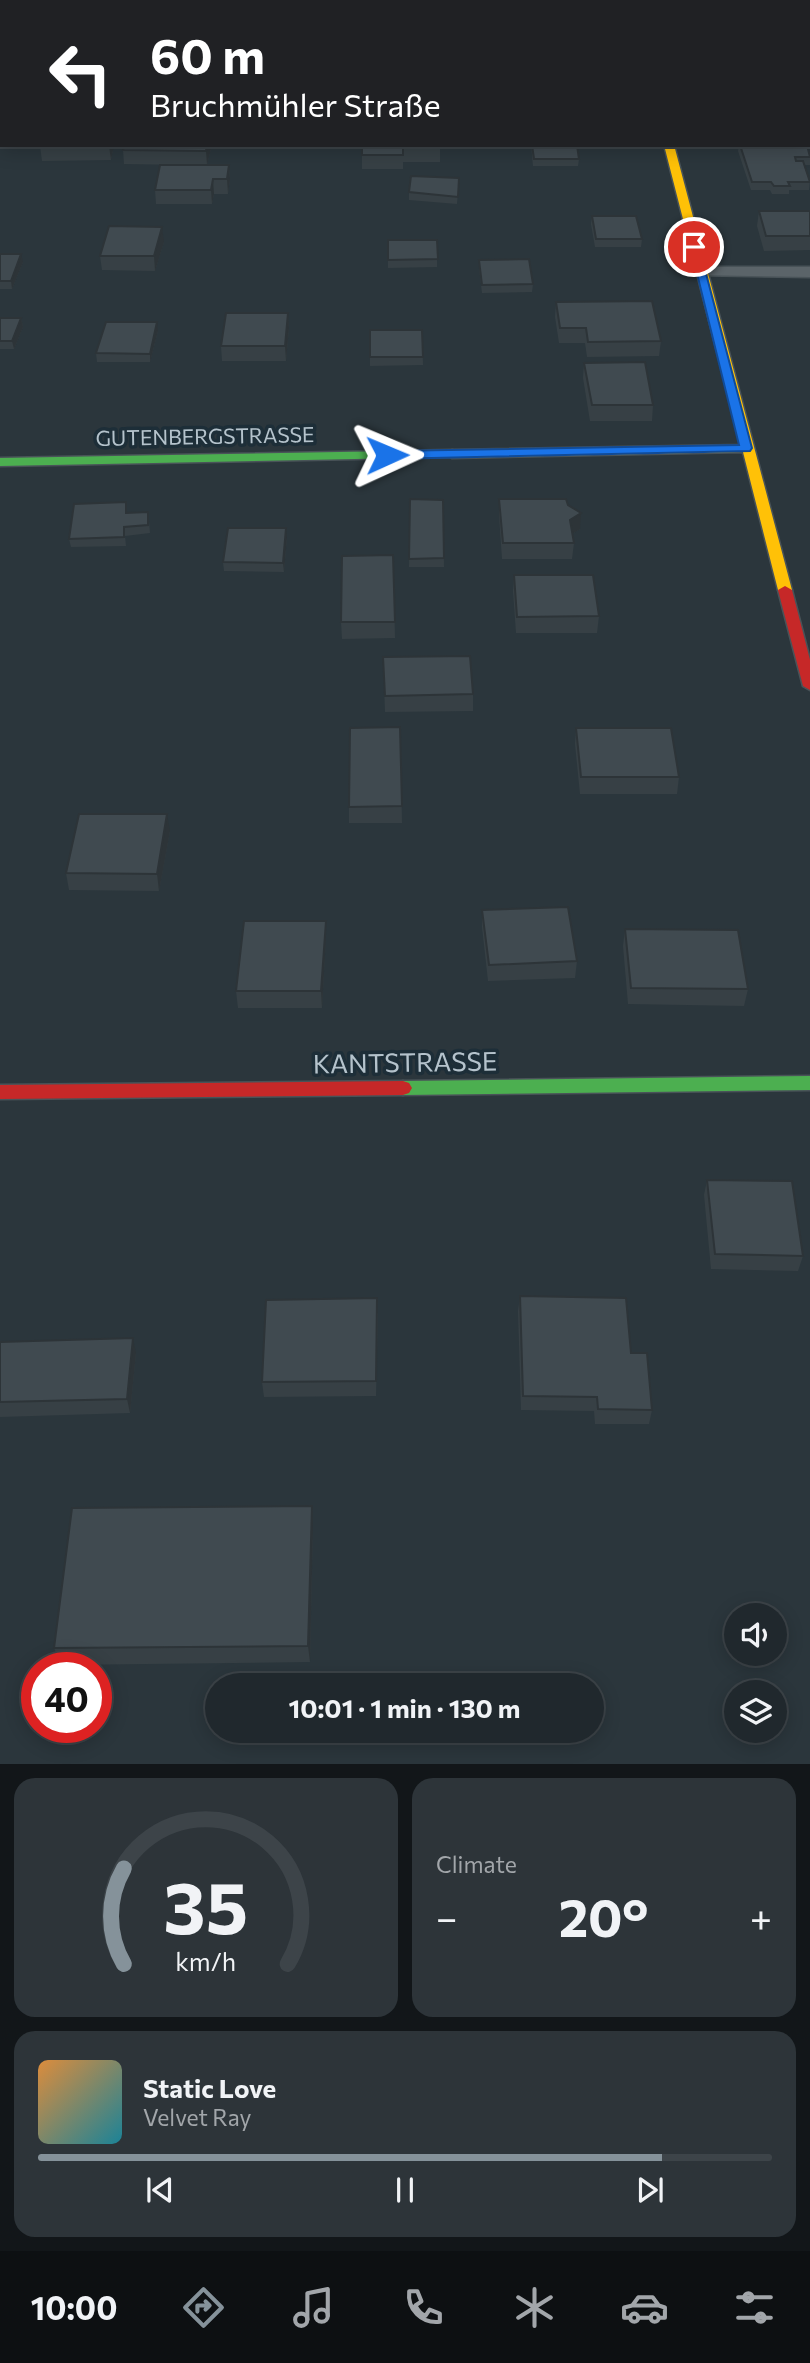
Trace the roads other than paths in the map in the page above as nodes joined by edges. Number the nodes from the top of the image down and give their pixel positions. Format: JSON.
{"nodes":[{"id":1,"x":669,"y":147,"type":"edge"},
{"id":2,"x":700,"y":272,"type":"junction"},
{"id":3,"x":810,"y":272,"type":"edge"},
{"id":4,"x":746,"y":448,"type":"junction"},
{"id":5,"x":0,"y":462,"type":"edge"},
{"id":6,"x":810,"y":686,"type":"edge"},
{"id":7,"x":810,"y":1083,"type":"edge"},
{"id":8,"x":0,"y":1092,"type":"edge"}],
"edges":[{"from":1,"to":2,"type":"street"},
{"from":2,"to":3,"type":"lane"},
{"from":2,"to":4,"type":"street"},
{"from":4,"to":5,"type":"street","name":"GUTENBERGSTRASSE"},
{"from":4,"to":6,"type":"street"},
{"from":7,"to":8,"type":"street","name":"KANTSTRASSE"}]}
